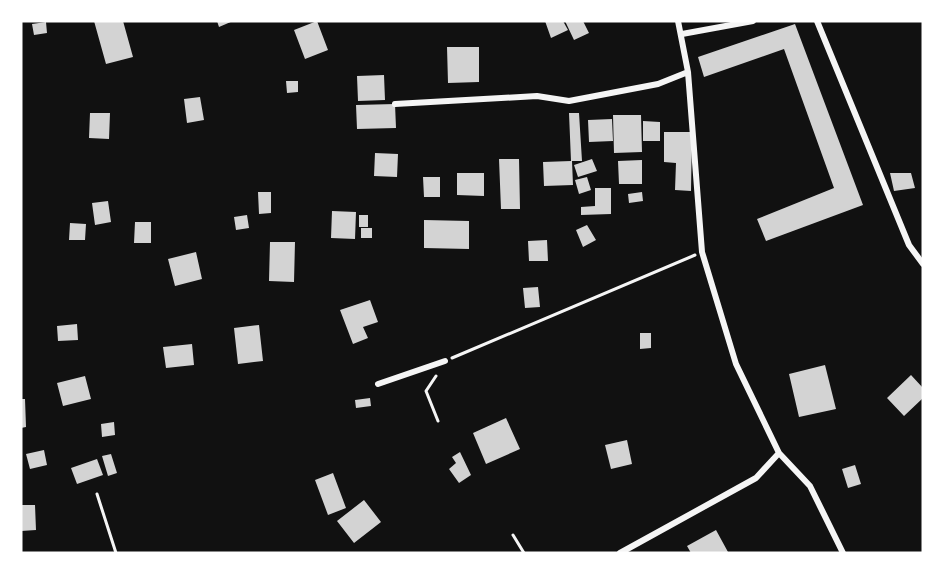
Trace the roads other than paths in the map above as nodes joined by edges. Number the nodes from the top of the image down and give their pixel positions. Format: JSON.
{"nodes":[{"id":1,"x":678,"y":21,"type":"edge"},
{"id":2,"x":753,"y":21,"type":"edge"},
{"id":3,"x":817,"y":21,"type":"edge"},
{"id":4,"x":682,"y":34,"type":"junction"},
{"id":5,"x":688,"y":72,"type":"junction"},
{"id":6,"x":395,"y":104,"type":"dead end"},
{"id":7,"x":923,"y":264,"type":"edge"},
{"id":8,"x":445,"y":361,"type":"road end"},
{"id":9,"x":378,"y":384,"type":"dead end"},
{"id":10,"x":779,"y":453,"type":"junction"},
{"id":11,"x":620,"y":553,"type":"edge"},
{"id":12,"x":843,"y":553,"type":"edge"}],
"edges":[{"from":1,"to":4,"type":"street"},
{"from":2,"to":4,"type":"street"},
{"from":3,"to":7,"type":"street"},
{"from":4,"to":5,"type":"street"},
{"from":5,"to":6,"type":"street"},
{"from":5,"to":10,"type":"street"},
{"from":8,"to":9,"type":"street"},
{"from":10,"to":11,"type":"street"},
{"from":10,"to":12,"type":"street"}]}
